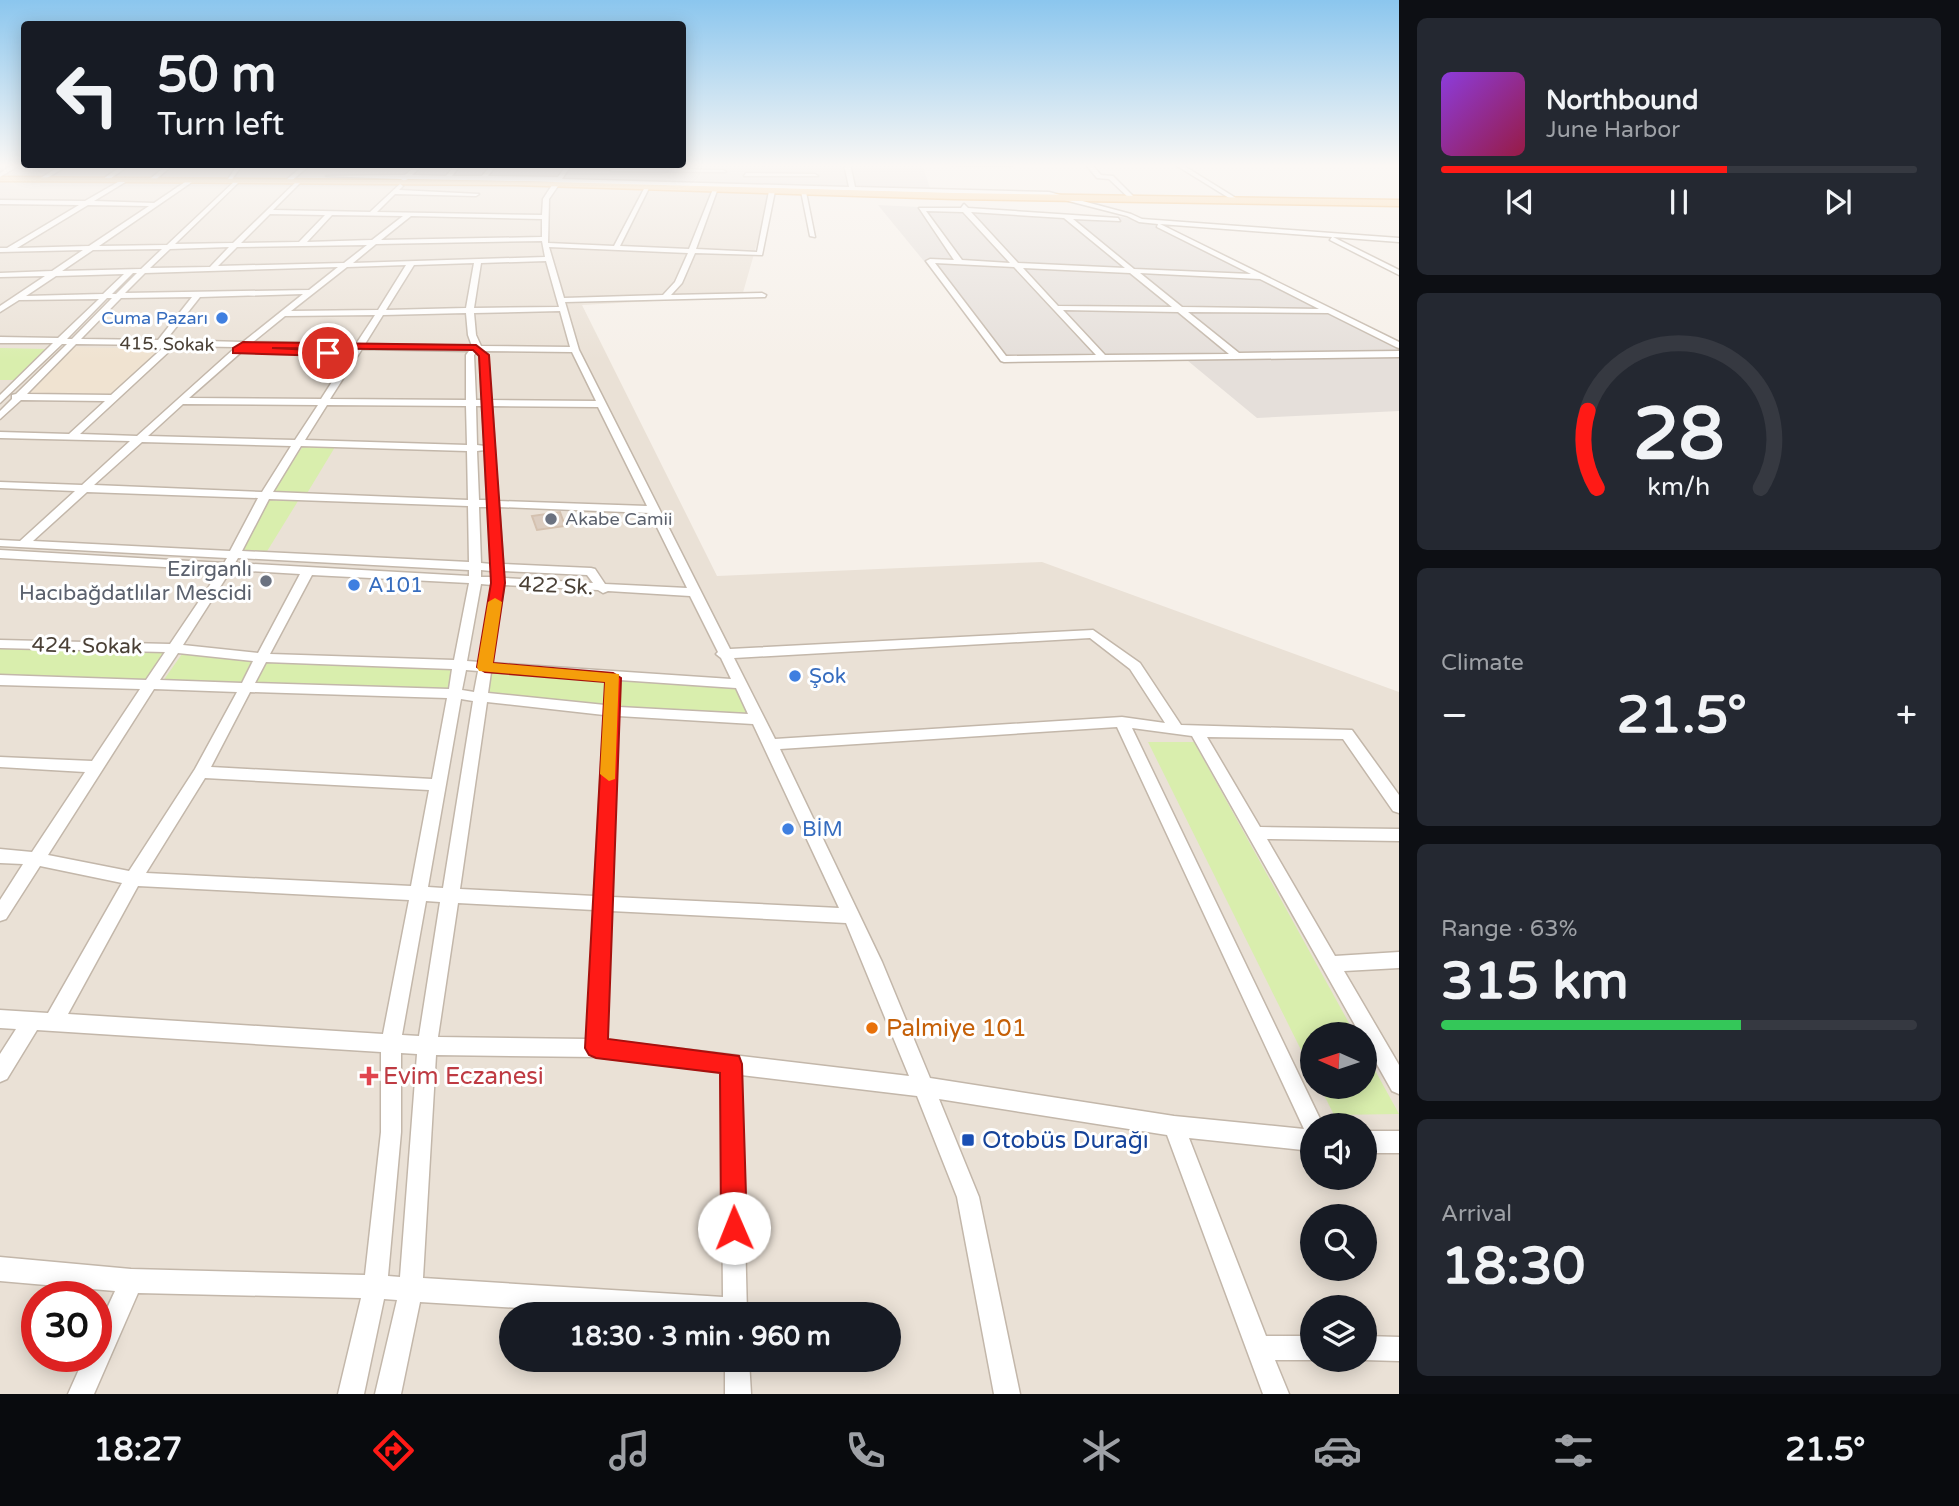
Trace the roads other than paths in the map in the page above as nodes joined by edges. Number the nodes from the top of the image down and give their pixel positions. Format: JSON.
{"nodes":[{"id":1,"x":44,"y":229,"type":"edge"},
{"id":2,"x":114,"y":229,"type":"edge"},
{"id":3,"x":186,"y":229,"type":"edge"},
{"id":4,"x":253,"y":229,"type":"edge"},
{"id":5,"x":315,"y":229,"type":"edge"},
{"id":6,"x":391,"y":229,"type":"edge"},
{"id":7,"x":545,"y":229,"type":"edge"},
{"id":8,"x":626,"y":229,"type":"edge"},
{"id":9,"x":703,"y":229,"type":"edge"},
{"id":10,"x":765,"y":229,"type":"edge"},
{"id":11,"x":811,"y":229,"type":"edge"},
{"id":12,"x":935,"y":229,"type":"edge"},
{"id":13,"x":982,"y":229,"type":"edge"},
{"id":14,"x":1081,"y":229,"type":"edge"},
{"id":15,"x":1165,"y":229,"type":"edge"},
{"id":16,"x":1238,"y":229,"type":"edge"},
{"id":17,"x":1319,"y":229,"type":"edge"},
{"id":18,"x":1399,"y":235,"type":"edge"},
{"id":19,"x":813,"y":236,"type":"dead end"},
{"id":20,"x":1294,"y":236,"type":"dead end"},
{"id":21,"x":1335,"y":239,"type":"junction"},
{"id":22,"x":1399,"y":242,"type":"edge"},
{"id":23,"x":372,"y":243,"type":"junction"},
{"id":24,"x":301,"y":244,"type":"junction"},
{"id":25,"x":237,"y":246,"type":"junction"},
{"id":26,"x":169,"y":247,"type":"junction"},
{"id":27,"x":86,"y":248,"type":"junction"},
{"id":28,"x":546,"y":248,"type":"junction"},
{"id":29,"x":616,"y":248,"type":"junction"},
{"id":30,"x":9,"y":250,"type":"junction"},
{"id":31,"x":692,"y":252,"type":"junction"},
{"id":32,"x":0,"y":253,"type":"edge"},
{"id":33,"x":478,"y":262,"type":"junction"},
{"id":34,"x":960,"y":263,"type":"junction"},
{"id":35,"x":410,"y":265,"type":"junction"},
{"id":36,"x":1015,"y":265,"type":"junction"},
{"id":37,"x":341,"y":266,"type":"junction"},
{"id":38,"x":213,"y":267,"type":"junction"},
{"id":39,"x":132,"y":270,"type":"junction"},
{"id":40,"x":144,"y":270,"type":"junction"},
{"id":41,"x":1132,"y":271,"type":"junction"},
{"id":42,"x":51,"y":273,"type":"junction"},
{"id":43,"x":1399,"y":273,"type":"edge"},
{"id":44,"x":0,"y":275,"type":"edge"},
{"id":45,"x":1263,"y":278,"type":"junction"},
{"id":46,"x":308,"y":292,"type":"junction"},
{"id":47,"x":197,"y":295,"type":"junction"},
{"id":48,"x":762,"y":295,"type":"dead end"},
{"id":49,"x":120,"y":296,"type":"junction"},
{"id":50,"x":666,"y":296,"type":"junction"},
{"id":51,"x":103,"y":297,"type":"junction"},
{"id":52,"x":18,"y":298,"type":"junction"},
{"id":53,"x":562,"y":304,"type":"junction"},
{"id":54,"x":1056,"y":308,"type":"junction"},
{"id":55,"x":1178,"y":308,"type":"junction"},
{"id":56,"x":0,"y":310,"type":"edge"},
{"id":57,"x":470,"y":310,"type":"junction"},
{"id":58,"x":1330,"y":311,"type":"junction"},
{"id":59,"x":382,"y":312,"type":"junction"},
{"id":60,"x":281,"y":314,"type":"junction"},
{"id":61,"x":0,"y":343,"type":"edge"},
{"id":62,"x":64,"y":344,"type":"junction"},
{"id":63,"x":1399,"y":345,"type":"edge"},
{"id":64,"x":163,"y":347,"type":"junction"},
{"id":65,"x":239,"y":348,"type":"junction"},
{"id":66,"x":358,"y":350,"type":"junction"},
{"id":67,"x":568,"y":350,"type":"junction"},
{"id":68,"x":476,"y":352,"type":"junction"},
{"id":69,"x":1399,"y":354,"type":"edge"},
{"id":70,"x":1236,"y":355,"type":"junction"},
{"id":71,"x":1102,"y":356,"type":"junction"},
{"id":72,"x":8,"y":380,"type":"dead end"},
{"id":73,"x":20,"y":380,"type":"junction"},
{"id":74,"x":19,"y":397,"type":"junction"},
{"id":75,"x":113,"y":398,"type":"junction"},
{"id":76,"x":2,"y":399,"type":"edge"},
{"id":77,"x":181,"y":401,"type":"junction"},
{"id":78,"x":326,"y":401,"type":"junction"},
{"id":79,"x":471,"y":403,"type":"junction"},
{"id":80,"x":486,"y":403,"type":"junction"},
{"id":81,"x":602,"y":404,"type":"junction"},
{"id":82,"x":0,"y":416,"type":"edge"},
{"id":83,"x":0,"y":435,"type":"edge"},
{"id":84,"x":71,"y":437,"type":"junction"},
{"id":85,"x":139,"y":439,"type":"junction"},
{"id":86,"x":300,"y":443,"type":"junction"},
{"id":87,"x":473,"y":448,"type":"junction"},
{"id":88,"x":489,"y":448,"type":"junction"},
{"id":89,"x":0,"y":485,"type":"edge"},
{"id":90,"x":85,"y":489,"type":"junction"},
{"id":91,"x":265,"y":496,"type":"junction"},
{"id":92,"x":474,"y":503,"type":"junction"},
{"id":93,"x":493,"y":504,"type":"junction"},
{"id":94,"x":653,"y":510,"type":"junction"},
{"id":95,"x":25,"y":544,"type":"junction"},
{"id":96,"x":1,"y":552,"type":"edge"},
{"id":97,"x":230,"y":560,"type":"junction"},
{"id":98,"x":308,"y":571,"type":"junction"},
{"id":99,"x":475,"y":575,"type":"junction"},
{"id":100,"x":497,"y":576,"type":"junction"},
{"id":101,"x":693,"y":592,"type":"junction"},
{"id":102,"x":0,"y":644,"type":"edge"},
{"id":103,"x":174,"y":648,"type":"junction"},
{"id":104,"x":723,"y":654,"type":"junction"},
{"id":105,"x":263,"y":658,"type":"junction"},
{"id":106,"x":459,"y":665,"type":"junction"},
{"id":107,"x":485,"y":667,"type":"junction"},
{"id":108,"x":613,"y":678,"type":"junction"},
{"id":109,"x":0,"y":680,"type":"edge"},
{"id":110,"x":738,"y":684,"type":"junction"},
{"id":111,"x":150,"y":685,"type":"junction"},
{"id":112,"x":247,"y":687,"type":"junction"},
{"id":113,"x":454,"y":694,"type":"junction"},
{"id":114,"x":480,"y":697,"type":"junction"},
{"id":115,"x":612,"y":711,"type":"junction"},
{"id":116,"x":756,"y":719,"type":"junction"},
{"id":117,"x":1122,"y":722,"type":"junction"},
{"id":118,"x":1177,"y":730,"type":"junction"},
{"id":119,"x":1197,"y":732,"type":"junction"},
{"id":120,"x":769,"y":745,"type":"junction"},
{"id":121,"x":0,"y":762,"type":"edge"},
{"id":122,"x":96,"y":767,"type":"junction"},
{"id":123,"x":201,"y":772,"type":"junction"},
{"id":124,"x":438,"y":785,"type":"junction"},
{"id":125,"x":1399,"y":807,"type":"edge"},
{"id":126,"x":1254,"y":833,"type":"junction"},
{"id":127,"x":1399,"y":835,"type":"edge"},
{"id":128,"x":0,"y":856,"type":"edge"},
{"id":129,"x":36,"y":859,"type":"junction"},
{"id":130,"x":133,"y":879,"type":"junction"},
{"id":131,"x":418,"y":894,"type":"junction"},
{"id":132,"x":450,"y":896,"type":"junction"},
{"id":133,"x":603,"y":902,"type":"junction"},
{"id":134,"x":0,"y":914,"type":"edge"},
{"id":135,"x":851,"y":916,"type":"junction"},
{"id":136,"x":1399,"y":960,"type":"edge"},
{"id":137,"x":1332,"y":964,"type":"junction"},
{"id":138,"x":0,"y":1019,"type":"edge"},
{"id":139,"x":31,"y":1022,"type":"junction"},
{"id":140,"x":53,"y":1023,"type":"junction"},
{"id":141,"x":391,"y":1044,"type":"junction"},
{"id":142,"x":427,"y":1046,"type":"junction"},
{"id":143,"x":596,"y":1048,"type":"junction"},
{"id":144,"x":731,"y":1064,"type":"junction"},
{"id":145,"x":0,"y":1072,"type":"edge"},
{"id":146,"x":1399,"y":1084,"type":"edge"},
{"id":147,"x":923,"y":1087,"type":"junction"},
{"id":148,"x":1307,"y":1113,"type":"edge"},
{"id":149,"x":1174,"y":1126,"type":"junction"},
{"id":150,"x":1300,"y":1139,"type":"edge"},
{"id":151,"x":1377,"y":1142,"type":"edge"},
{"id":152,"x":1399,"y":1142,"type":"edge"},
{"id":153,"x":0,"y":1269,"type":"edge"},
{"id":154,"x":131,"y":1281,"type":"junction"},
{"id":155,"x":374,"y":1287,"type":"junction"},
{"id":156,"x":411,"y":1290,"type":"junction"},
{"id":157,"x":588,"y":1302,"type":"edge"},
{"id":158,"x":735,"y":1302,"type":"edge"},
{"id":159,"x":1261,"y":1348,"type":"junction"},
{"id":160,"x":1300,"y":1348,"type":"edge"},
{"id":161,"x":1377,"y":1348,"type":"edge"},
{"id":162,"x":1399,"y":1349,"type":"edge"},
{"id":163,"x":737,"y":1372,"type":"edge"},
{"id":164,"x":81,"y":1394,"type":"edge"},
{"id":165,"x":351,"y":1394,"type":"edge"},
{"id":166,"x":388,"y":1394,"type":"edge"},
{"id":167,"x":738,"y":1394,"type":"edge"},
{"id":168,"x":1007,"y":1394,"type":"edge"},
{"id":169,"x":1276,"y":1394,"type":"edge"}],
"edges":[{"from":1,"to":30,"type":"street"},
{"from":2,"to":27,"type":"street"},
{"from":3,"to":26,"type":"street"},
{"from":4,"to":25,"type":"street"},
{"from":5,"to":24,"type":"street"},
{"from":6,"to":23,"type":"street"},
{"from":7,"to":28,"type":"street"},
{"from":8,"to":29,"type":"street"},
{"from":9,"to":31,"type":"street"},
{"from":10,"to":31,"type":"street"},
{"from":11,"to":19,"type":"street"},
{"from":12,"to":34,"type":"street"},
{"from":13,"to":36,"type":"street"},
{"from":14,"to":41,"type":"street"},
{"from":15,"to":45,"type":"street"},
{"from":16,"to":22,"type":"street"},
{"from":17,"to":18,"type":"street"},
{"from":20,"to":21,"type":"street"},
{"from":21,"to":22,"type":"street"},
{"from":21,"to":43,"type":"street"},
{"from":23,"to":24,"type":"street"},
{"from":23,"to":28,"type":"street"},
{"from":23,"to":37,"type":"street"},
{"from":24,"to":25,"type":"street"},
{"from":25,"to":26,"type":"street"},
{"from":25,"to":38,"type":"street"},
{"from":26,"to":27,"type":"street"},
{"from":26,"to":40,"type":"street"},
{"from":27,"to":30,"type":"street"},
{"from":27,"to":42,"type":"street"},
{"from":28,"to":29,"type":"street"},
{"from":28,"to":33,"type":"street"},
{"from":28,"to":53,"type":"street"},
{"from":29,"to":31,"type":"street"},
{"from":30,"to":32,"type":"street"},
{"from":31,"to":50,"type":"street"},
{"from":33,"to":35,"type":"street"},
{"from":33,"to":57,"type":"street"},
{"from":34,"to":36,"type":"street"},
{"from":34,"to":71,"type":"street"},
{"from":35,"to":37,"type":"street"},
{"from":35,"to":59,"type":"street"},
{"from":36,"to":41,"type":"street"},
{"from":36,"to":54,"type":"street"},
{"from":37,"to":38,"type":"street"},
{"from":37,"to":46,"type":"street"},
{"from":38,"to":40,"type":"street"},
{"from":39,"to":40,"type":"street"},
{"from":39,"to":42,"type":"street"},
{"from":39,"to":51,"type":"street"},
{"from":40,"to":49,"type":"street"},
{"from":41,"to":45,"type":"street"},
{"from":41,"to":55,"type":"street"},
{"from":42,"to":44,"type":"street"},
{"from":42,"to":52,"type":"street"},
{"from":45,"to":58,"type":"street"},
{"from":46,"to":47,"type":"street"},
{"from":46,"to":60,"type":"street"},
{"from":47,"to":49,"type":"street"},
{"from":47,"to":64,"type":"street"},
{"from":48,"to":50,"type":"street"},
{"from":49,"to":51,"type":"street"},
{"from":49,"to":62,"type":"street"},
{"from":50,"to":53,"type":"street"},
{"from":51,"to":52,"type":"street"},
{"from":51,"to":62,"type":"street"},
{"from":52,"to":56,"type":"street"},
{"from":53,"to":57,"type":"street"},
{"from":53,"to":67,"type":"street"},
{"from":54,"to":55,"type":"street"},
{"from":54,"to":71,"type":"street"},
{"from":55,"to":58,"type":"street"},
{"from":55,"to":70,"type":"street"},
{"from":57,"to":59,"type":"street"},
{"from":57,"to":68,"type":"street"},
{"from":58,"to":63,"type":"street"},
{"from":59,"to":60,"type":"street"},
{"from":59,"to":66,"type":"street"},
{"from":60,"to":65,"type":"street"},
{"from":61,"to":62,"type":"street","name":"415. Sokak"},
{"from":62,"to":64,"type":"street","name":"415. Sokak"},
{"from":62,"to":73,"type":"street"},
{"from":62,"to":74,"type":"street"},
{"from":64,"to":65,"type":"street","name":"415. Sokak"},
{"from":64,"to":75,"type":"street"},
{"from":65,"to":66,"type":"street","name":"415. Sokak"},
{"from":65,"to":77,"type":"street"},
{"from":66,"to":68,"type":"street","name":"415. Sokak"},
{"from":66,"to":78,"type":"street"},
{"from":67,"to":68,"type":"street","name":"415. Sokak"},
{"from":67,"to":81,"type":"street"},
{"from":68,"to":79,"type":"street"},
{"from":68,"to":80,"type":"street"},
{"from":69,"to":70,"type":"street"},
{"from":70,"to":71,"type":"street"},
{"from":72,"to":73,"type":"street"},
{"from":73,"to":76,"type":"street"},
{"from":74,"to":75,"type":"street"},
{"from":74,"to":76,"type":"street"},
{"from":74,"to":82,"type":"street"},
{"from":75,"to":84,"type":"street"},
{"from":77,"to":78,"type":"street"},
{"from":77,"to":85,"type":"street"},
{"from":78,"to":79,"type":"street"},
{"from":78,"to":86,"type":"street"},
{"from":79,"to":80,"type":"street"},
{"from":79,"to":87,"type":"street"},
{"from":80,"to":81,"type":"street"},
{"from":80,"to":88,"type":"street"},
{"from":81,"to":94,"type":"street"},
{"from":83,"to":84,"type":"street"},
{"from":84,"to":85,"type":"street"},
{"from":85,"to":86,"type":"street"},
{"from":85,"to":90,"type":"street"},
{"from":86,"to":87,"type":"street"},
{"from":86,"to":91,"type":"street"},
{"from":87,"to":88,"type":"street"},
{"from":87,"to":92,"type":"street"},
{"from":88,"to":93,"type":"street"},
{"from":89,"to":90,"type":"street"},
{"from":90,"to":91,"type":"street"},
{"from":90,"to":95,"type":"street"},
{"from":91,"to":92,"type":"street"},
{"from":91,"to":97,"type":"street"},
{"from":92,"to":93,"type":"street"},
{"from":92,"to":99,"type":"street"},
{"from":93,"to":94,"type":"street"},
{"from":93,"to":100,"type":"street"},
{"from":94,"to":101,"type":"street"},
{"from":95,"to":96,"type":"street","name":"422 Sk."},
{"from":95,"to":97,"type":"street","name":"422 Sk."},
{"from":96,"to":97,"type":"street","name":"422 Sk."},
{"from":97,"to":98,"type":"street","name":"422 Sk."},
{"from":97,"to":99,"type":"street","name":"422 Sk."},
{"from":97,"to":103,"type":"street"},
{"from":98,"to":99,"type":"street","name":"422 Sk."},
{"from":98,"to":105,"type":"street"},
{"from":99,"to":100,"type":"street","name":"422 Sk."},
{"from":99,"to":106,"type":"street"},
{"from":100,"to":101,"type":"street","name":"422 Sk."},
{"from":100,"to":107,"type":"street"},
{"from":101,"to":104,"type":"street"},
{"from":102,"to":103,"type":"street","name":"424. Sokak"},
{"from":103,"to":105,"type":"street","name":"424. Sokak"},
{"from":103,"to":111,"type":"street"},
{"from":104,"to":110,"type":"street"},
{"from":104,"to":118,"type":"street"},
{"from":105,"to":106,"type":"street","name":"424. Sokak"},
{"from":105,"to":112,"type":"street"},
{"from":106,"to":107,"type":"street","name":"424. Sokak"},
{"from":106,"to":113,"type":"street"},
{"from":107,"to":108,"type":"street","name":"424. Sokak"},
{"from":107,"to":114,"type":"street"},
{"from":108,"to":110,"type":"street","name":"424. Sokak"},
{"from":108,"to":115,"type":"street"},
{"from":109,"to":111,"type":"street"},
{"from":110,"to":116,"type":"street"},
{"from":111,"to":112,"type":"street"},
{"from":111,"to":122,"type":"street"},
{"from":112,"to":113,"type":"street"},
{"from":112,"to":123,"type":"street"},
{"from":113,"to":114,"type":"street"},
{"from":113,"to":124,"type":"street"},
{"from":114,"to":115,"type":"street"},
{"from":114,"to":132,"type":"street"},
{"from":115,"to":116,"type":"street"},
{"from":115,"to":133,"type":"street"},
{"from":116,"to":120,"type":"street"},
{"from":117,"to":118,"type":"street"},
{"from":117,"to":120,"type":"street"},
{"from":117,"to":148,"type":"street"},
{"from":118,"to":119,"type":"street"},
{"from":119,"to":125,"type":"street"},
{"from":119,"to":126,"type":"street"},
{"from":120,"to":135,"type":"street"},
{"from":121,"to":122,"type":"street"},
{"from":122,"to":129,"type":"street"},
{"from":123,"to":124,"type":"street"},
{"from":123,"to":130,"type":"street"},
{"from":124,"to":131,"type":"street"},
{"from":126,"to":127,"type":"street"},
{"from":126,"to":137,"type":"street"},
{"from":128,"to":129,"type":"street"},
{"from":129,"to":130,"type":"street"},
{"from":129,"to":134,"type":"street"},
{"from":130,"to":131,"type":"street"},
{"from":130,"to":140,"type":"street"},
{"from":131,"to":132,"type":"street"},
{"from":131,"to":141,"type":"street"},
{"from":132,"to":133,"type":"street"},
{"from":132,"to":142,"type":"street"},
{"from":133,"to":135,"type":"street"},
{"from":133,"to":143,"type":"street"},
{"from":135,"to":147,"type":"street"},
{"from":136,"to":137,"type":"street"},
{"from":137,"to":146,"type":"street"},
{"from":138,"to":139,"type":"street"},
{"from":139,"to":140,"type":"street"},
{"from":139,"to":145,"type":"street"},
{"from":140,"to":141,"type":"street"},
{"from":141,"to":142,"type":"street"},
{"from":141,"to":155,"type":"street"},
{"from":142,"to":143,"type":"street"},
{"from":142,"to":156,"type":"street"},
{"from":143,"to":144,"type":"street"},
{"from":144,"to":147,"type":"street"},
{"from":144,"to":158,"type":"street"},
{"from":147,"to":149,"type":"street"},
{"from":147,"to":168,"type":"street"},
{"from":149,"to":150,"type":"street"},
{"from":149,"to":159,"type":"street"},
{"from":151,"to":152,"type":"street"},
{"from":153,"to":154,"type":"street"},
{"from":154,"to":155,"type":"street"},
{"from":154,"to":164,"type":"street"},
{"from":155,"to":156,"type":"street"},
{"from":155,"to":165,"type":"street"},
{"from":156,"to":157,"type":"street"},
{"from":156,"to":166,"type":"street"},
{"from":159,"to":160,"type":"street"},
{"from":159,"to":169,"type":"street"},
{"from":161,"to":162,"type":"street"},
{"from":163,"to":167,"type":"street"}]}
